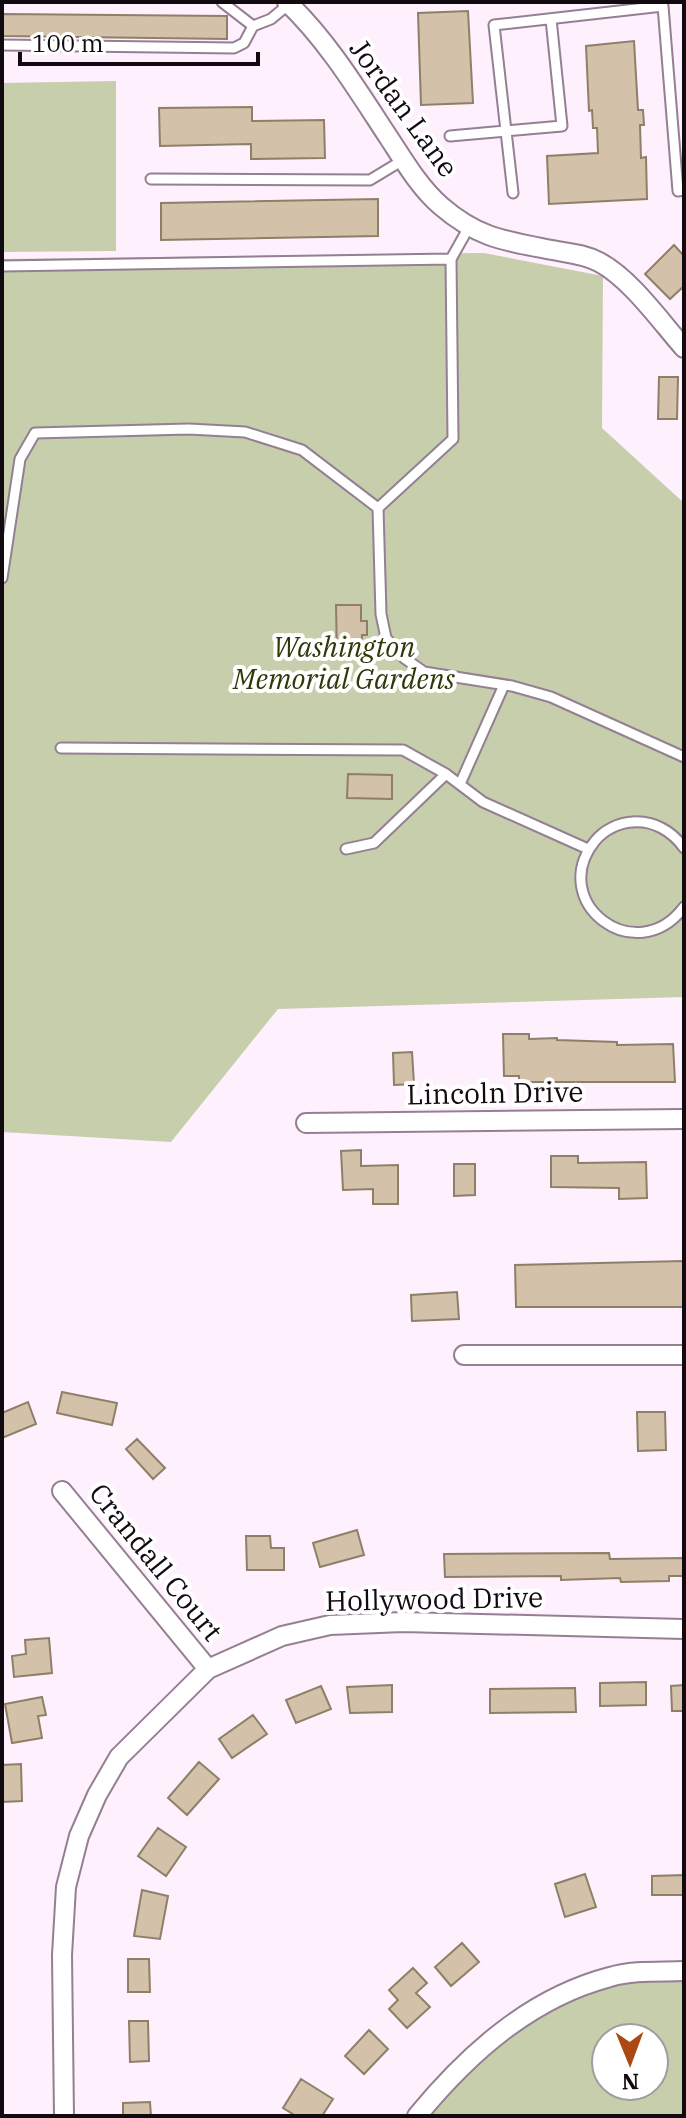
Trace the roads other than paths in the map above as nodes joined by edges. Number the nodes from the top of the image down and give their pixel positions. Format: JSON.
{"nodes":[{"id":1,"x":222,"y":2,"type":"edge"},
{"id":2,"x":288,"y":3,"type":"edge"},
{"id":3,"x":551,"y":19,"type":"junction"},
{"id":4,"x":253,"y":26,"type":"junction"},
{"id":5,"x":2,"y":45,"type":"edge"},
{"id":6,"x":506,"y":130,"type":"junction"},
{"id":7,"x":450,"y":136,"type":"dead end"},
{"id":8,"x":403,"y":160,"type":"junction"},
{"id":9,"x":151,"y":179,"type":"dead end"},
{"id":10,"x":684,"y":190,"type":"edge"},
{"id":11,"x":513,"y":193,"type":"dead end"},
{"id":12,"x":469,"y":227,"type":"junction"},
{"id":13,"x":451,"y":259,"type":"junction"},
{"id":14,"x":2,"y":266,"type":"edge"},
{"id":15,"x":684,"y":348,"type":"edge"},
{"id":16,"x":378,"y":508,"type":"junction"},
{"id":17,"x":2,"y":578,"type":"edge"},
{"id":18,"x":504,"y":685,"type":"junction"},
{"id":19,"x":61,"y":748,"type":"dead end"},
{"id":20,"x":684,"y":757,"type":"edge"},
{"id":21,"x":446,"y":774,"type":"junction"},
{"id":22,"x":460,"y":784,"type":"junction"},
{"id":23,"x":684,"y":848,"type":"edge"},
{"id":24,"x":346,"y":849,"type":"dead end"},
{"id":25,"x":588,"y":849,"type":"junction"},
{"id":26,"x":684,"y":907,"type":"edge"},
{"id":27,"x":684,"y":1119,"type":"edge"},
{"id":28,"x":306,"y":1123,"type":"dead end"},
{"id":29,"x":464,"y":1355,"type":"dead end"},
{"id":30,"x":684,"y":1355,"type":"edge"},
{"id":31,"x":62,"y":1491,"type":"dead end"},
{"id":32,"x":684,"y":1629,"type":"edge"},
{"id":33,"x":208,"y":1669,"type":"junction"},
{"id":34,"x":684,"y":1971,"type":"edge"},
{"id":35,"x":64,"y":2116,"type":"edge"},
{"id":36,"x":417,"y":2116,"type":"edge"}],
"edges":[{"from":1,"to":4,"type":"lane"},
{"from":2,"to":4,"type":"lane"},
{"from":2,"to":8,"type":"street","name":"Jordan Lane"},
{"from":3,"to":6,"type":"lane"},
{"from":3,"to":6,"type":"lane"},
{"from":3,"to":10,"type":"lane"},
{"from":4,"to":5,"type":"lane"},
{"from":6,"to":7,"type":"lane"},
{"from":6,"to":11,"type":"lane"},
{"from":8,"to":9,"type":"lane"},
{"from":8,"to":12,"type":"street","name":"Jordan Lane"},
{"from":12,"to":13,"type":"lane"},
{"from":12,"to":15,"type":"street","name":"Jordan Lane"},
{"from":13,"to":14,"type":"lane"},
{"from":13,"to":16,"type":"lane"},
{"from":16,"to":17,"type":"lane"},
{"from":16,"to":18,"type":"lane"},
{"from":18,"to":20,"type":"lane"},
{"from":18,"to":22,"type":"lane"},
{"from":19,"to":21,"type":"lane"},
{"from":21,"to":22,"type":"lane"},
{"from":21,"to":24,"type":"lane"},
{"from":22,"to":25,"type":"lane"},
{"from":23,"to":25,"type":"lane"},
{"from":25,"to":26,"type":"lane"},
{"from":27,"to":28,"type":"street","name":"Lincoln Drive"},
{"from":29,"to":30,"type":"street"},
{"from":31,"to":33,"type":"street","name":"Crandall Court"},
{"from":32,"to":33,"type":"street","name":"Hollywood Drive"},
{"from":33,"to":35,"type":"street","name":"Hollywood Drive"},
{"from":34,"to":36,"type":"street"}]}
